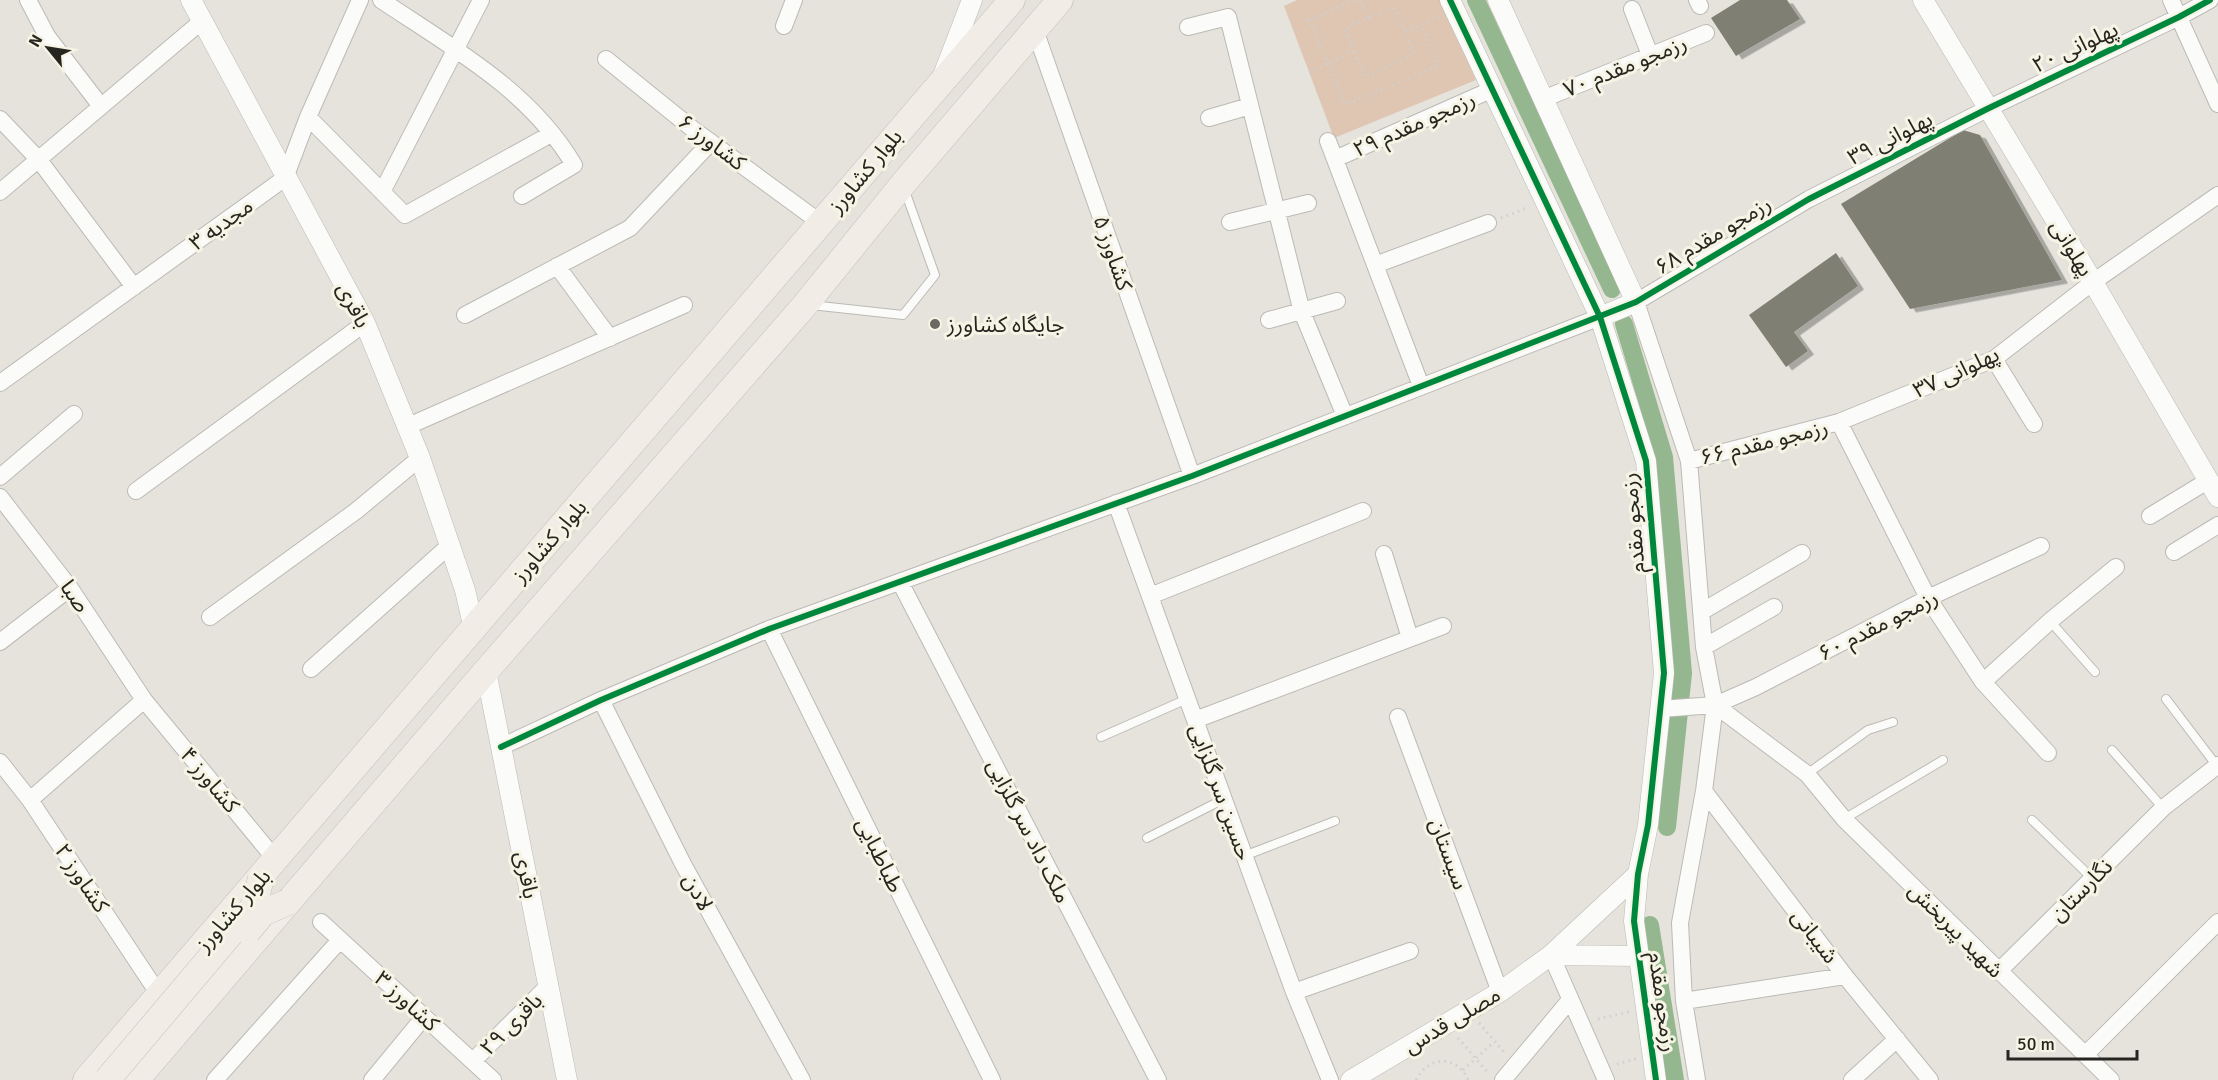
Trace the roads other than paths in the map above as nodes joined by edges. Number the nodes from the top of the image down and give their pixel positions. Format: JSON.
{"nodes":[{"id":1,"x":28,"y":0,"type":"edge"},
{"id":2,"x":191,"y":0,"type":"edge"},
{"id":3,"x":360,"y":0,"type":"edge"},
{"id":4,"x":381,"y":0,"type":"edge"},
{"id":5,"x":481,"y":0,"type":"edge"},
{"id":6,"x":794,"y":0,"type":"edge"},
{"id":7,"x":972,"y":0,"type":"edge"},
{"id":8,"x":1012,"y":0,"type":"edge"},
{"id":9,"x":1060,"y":0,"type":"edge"},
{"id":10,"x":1450,"y":0,"type":"edge"},
{"id":11,"x":1498,"y":0,"type":"edge"},
{"id":12,"x":1923,"y":0,"type":"edge"},
{"id":13,"x":2171,"y":0,"type":"edge"},
{"id":14,"x":2210,"y":0,"type":"edge"},
{"id":15,"x":1632,"y":9,"type":"dead end"},
{"id":16,"x":2179,"y":17,"type":"junction"},
{"id":17,"x":202,"y":21,"type":"junction"},
{"id":18,"x":784,"y":26,"type":"dead end"},
{"id":19,"x":1188,"y":27,"type":"dead end"},
{"id":20,"x":1035,"y":30,"type":"junction"},
{"id":21,"x":1706,"y":33,"type":"dead end"},
{"id":22,"x":455,"y":50,"type":"junction"},
{"id":23,"x":1650,"y":55,"type":"junction"},
{"id":24,"x":606,"y":59,"type":"dead end"},
{"id":25,"x":940,"y":83,"type":"junction"},
{"id":26,"x":1493,"y":89,"type":"junction"},
{"id":27,"x":1543,"y":99,"type":"junction"},
{"id":28,"x":2218,"y":104,"type":"edge"},
{"id":29,"x":100,"y":105,"type":"junction"},
{"id":30,"x":1250,"y":106,"type":"junction"},
{"id":31,"x":1987,"y":109,"type":"junction"},
{"id":32,"x":308,"y":117,"type":"junction"},
{"id":33,"x":1209,"y":118,"type":"dead end"},
{"id":34,"x":0,"y":119,"type":"edge"},
{"id":35,"x":551,"y":134,"type":"junction"},
{"id":36,"x":1328,"y":141,"type":"dead end"},
{"id":37,"x":711,"y":142,"type":"junction"},
{"id":38,"x":1335,"y":159,"type":"junction"},
{"id":39,"x":39,"y":160,"type":"junction"},
{"id":40,"x":285,"y":178,"type":"junction"},
{"id":41,"x":903,"y":184,"type":"junction"},
{"id":42,"x":0,"y":192,"type":"edge"},
{"id":43,"x":381,"y":192,"type":"junction"},
{"id":44,"x":2218,"y":195,"type":"edge"},
{"id":45,"x":522,"y":196,"type":"dead end"},
{"id":46,"x":1809,"y":200,"type":"joint"},
{"id":47,"x":1308,"y":203,"type":"dead end"},
{"id":48,"x":1276,"y":210,"type":"junction"},
{"id":49,"x":1230,"y":222,"type":"dead end"},
{"id":50,"x":821,"y":223,"type":"junction"},
{"id":51,"x":1488,"y":223,"type":"road end"},
{"id":52,"x":1375,"y":265,"type":"junction"},
{"id":53,"x":557,"y":266,"type":"junction"},
{"id":54,"x":2093,"y":282,"type":"junction"},
{"id":55,"x":134,"y":287,"type":"junction"},
{"id":56,"x":1337,"y":301,"type":"dead end"},
{"id":57,"x":1636,"y":302,"type":"junction"},
{"id":58,"x":805,"y":304,"type":"junction"},
{"id":59,"x":684,"y":305,"type":"dead end"},
{"id":60,"x":1302,"y":312,"type":"junction"},
{"id":61,"x":465,"y":315,"type":"dead end"},
{"id":62,"x":1600,"y":317,"type":"junction"},
{"id":63,"x":1269,"y":320,"type":"dead end"},
{"id":64,"x":365,"y":323,"type":"junction"},
{"id":65,"x":610,"y":338,"type":"junction"},
{"id":66,"x":1994,"y":359,"type":"junction"},
{"id":67,"x":0,"y":383,"type":"edge"},
{"id":68,"x":1421,"y":386,"type":"junction"},
{"id":69,"x":74,"y":414,"type":"dead end"},
{"id":70,"x":1345,"y":416,"type":"junction"},
{"id":71,"x":1839,"y":422,"type":"junction"},
{"id":72,"x":2034,"y":424,"type":"dead end"},
{"id":73,"x":406,"y":427,"type":"junction"},
{"id":74,"x":420,"y":458,"type":"junction"},
{"id":75,"x":1689,"y":461,"type":"junction"},
{"id":76,"x":1192,"y":476,"type":"junction"},
{"id":77,"x":0,"y":477,"type":"edge"},
{"id":78,"x":2213,"y":488,"type":"edge"},
{"id":79,"x":136,"y":491,"type":"dead end"},
{"id":80,"x":0,"y":497,"type":"edge"},
{"id":81,"x":1116,"y":503,"type":"junction"},
{"id":82,"x":1362,"y":511,"type":"dead end"},
{"id":83,"x":2150,"y":516,"type":"dead end"},
{"id":84,"x":2218,"y":525,"type":"edge"},
{"id":85,"x":450,"y":545,"type":"junction"},
{"id":86,"x":2041,"y":546,"type":"dead end"},
{"id":87,"x":2174,"y":552,"type":"dead end"},
{"id":88,"x":1802,"y":553,"type":"dead end"},
{"id":89,"x":1384,"y":554,"type":"dead end"},
{"id":90,"x":2116,"y":567,"type":"dead end"},
{"id":91,"x":900,"y":582,"type":"junction"},
{"id":92,"x":70,"y":588,"type":"junction"},
{"id":93,"x":1150,"y":596,"type":"junction"},
{"id":94,"x":1928,"y":598,"type":"junction"},
{"id":95,"x":1774,"y":608,"type":"dead end"},
{"id":96,"x":1701,"y":612,"type":"junction"},
{"id":97,"x":210,"y":617,"type":"dead end"},
{"id":98,"x":2050,"y":621,"type":"junction"},
{"id":99,"x":1443,"y":626,"type":"dead end"},
{"id":100,"x":474,"y":629,"type":"junction"},
{"id":101,"x":769,"y":629,"type":"junction"},
{"id":102,"x":1410,"y":638,"type":"junction"},
{"id":103,"x":0,"y":642,"type":"edge"},
{"id":104,"x":1704,"y":647,"type":"junction"},
{"id":105,"x":311,"y":669,"type":"dead end"},
{"id":106,"x":486,"y":671,"type":"junction"},
{"id":107,"x":2095,"y":672,"type":"dead end"},
{"id":108,"x":1983,"y":682,"type":"junction"},
{"id":109,"x":1187,"y":699,"type":"junction"},
{"id":110,"x":2166,"y":699,"type":"dead end"},
{"id":111,"x":144,"y":700,"type":"junction"},
{"id":112,"x":601,"y":700,"type":"junction"},
{"id":113,"x":1708,"y":705,"type":"junction"},
{"id":114,"x":1666,"y":709,"type":"junction"},
{"id":115,"x":1398,"y":717,"type":"dead end"},
{"id":116,"x":1195,"y":720,"type":"junction"},
{"id":117,"x":1893,"y":722,"type":"dead end"},
{"id":118,"x":1101,"y":736,"type":"dead end"},
{"id":119,"x":501,"y":747,"type":"junction"},
{"id":120,"x":2112,"y":750,"type":"dead end"},
{"id":121,"x":2048,"y":753,"type":"dead end"},
{"id":122,"x":1943,"y":760,"type":"dead end"},
{"id":123,"x":0,"y":762,"type":"edge"},
{"id":124,"x":2218,"y":765,"type":"edge"},
{"id":125,"x":1807,"y":774,"type":"junction"},
{"id":126,"x":1704,"y":791,"type":"junction"},
{"id":127,"x":1224,"y":799,"type":"junction"},
{"id":128,"x":30,"y":800,"type":"junction"},
{"id":129,"x":2163,"y":808,"type":"junction"},
{"id":130,"x":1844,"y":819,"type":"junction"},
{"id":131,"x":2032,"y":820,"type":"dead end"},
{"id":132,"x":1335,"y":821,"type":"dead end"},
{"id":133,"x":1147,"y":838,"type":"dead end"},
{"id":134,"x":1244,"y":856,"type":"junction"},
{"id":135,"x":269,"y":869,"type":"junction"},
{"id":136,"x":1638,"y":874,"type":"junction"},
{"id":137,"x":2093,"y":879,"type":"junction"},
{"id":138,"x":321,"y":922,"type":"dead end"},
{"id":139,"x":2217,"y":923,"type":"edge"},
{"id":140,"x":340,"y":940,"type":"junction"},
{"id":141,"x":1410,"y":951,"type":"dead end"},
{"id":142,"x":1551,"y":955,"type":"junction"},
{"id":143,"x":1639,"y":956,"type":"junction"},
{"id":144,"x":1998,"y":972,"type":"junction"},
{"id":145,"x":1845,"y":976,"type":"junction"},
{"id":146,"x":549,"y":986,"type":"junction"},
{"id":147,"x":1294,"y":992,"type":"junction"},
{"id":148,"x":1500,"y":992,"type":"junction"},
{"id":149,"x":160,"y":996,"type":"junction"},
{"id":150,"x":1570,"y":1000,"type":"junction"},
{"id":151,"x":1684,"y":1001,"type":"junction"},
{"id":152,"x":424,"y":1017,"type":"junction"},
{"id":153,"x":1897,"y":1040,"type":"junction"},
{"id":154,"x":2085,"y":1055,"type":"junction"},
{"id":155,"x":473,"y":1061,"type":"junction"},
{"id":156,"x":1603,"y":1074,"type":"edge"},
{"id":157,"x":86,"y":1080,"type":"edge"},
{"id":158,"x":107,"y":1080,"type":"edge"},
{"id":159,"x":133,"y":1080,"type":"edge"},
{"id":160,"x":215,"y":1080,"type":"edge"},
{"id":161,"x":372,"y":1080,"type":"edge"},
{"id":162,"x":493,"y":1080,"type":"edge"},
{"id":163,"x":567,"y":1080,"type":"edge"},
{"id":164,"x":802,"y":1080,"type":"edge"},
{"id":165,"x":992,"y":1080,"type":"edge"},
{"id":166,"x":1158,"y":1080,"type":"edge"},
{"id":167,"x":1330,"y":1080,"type":"edge"},
{"id":168,"x":1351,"y":1080,"type":"edge"},
{"id":169,"x":1503,"y":1080,"type":"edge"},
{"id":170,"x":1656,"y":1080,"type":"edge"},
{"id":171,"x":1697,"y":1080,"type":"edge"},
{"id":172,"x":1852,"y":1080,"type":"edge"},
{"id":173,"x":1930,"y":1080,"type":"edge"},
{"id":174,"x":2111,"y":1080,"type":"edge"}],
"edges":[{"from":1,"to":29,"type":"street"},
{"from":2,"to":17,"type":"street","name":"باقری"},
{"from":3,"to":32,"type":"street"},
{"from":4,"to":22,"type":"street"},
{"from":5,"to":22,"type":"street"},
{"from":6,"to":18,"type":"street"},
{"from":7,"to":25,"type":"street"},
{"from":8,"to":25,"type":"main road","name":"بلوار کشاورز"},
{"from":9,"to":20,"type":"main road","name":"بلوار کشاورز"},
{"from":10,"to":26,"type":"street","name":"رزمجو مقدم"},
{"from":11,"to":27,"type":"street","name":"رزمجو مقدم"},
{"from":12,"to":31,"type":"street","name":"پهلوانی"},
{"from":13,"to":16,"type":"street"},
{"from":14,"to":16,"type":"street","name":"پهلوانی ۲۰"},
{"from":15,"to":23,"type":"street"},
{"from":16,"to":28,"type":"street"},
{"from":16,"to":31,"type":"street","name":"پهلوانی ۲۰"},
{"from":17,"to":29,"type":"street"},
{"from":17,"to":40,"type":"street","name":"باقری"},
{"from":19,"to":30,"type":"street"},
{"from":20,"to":41,"type":"main road","name":"بلوار کشاورز"},
{"from":20,"to":76,"type":"street","name":"کشاورز ۵"},
{"from":21,"to":23,"type":"street","name":"رزمجو مقدم ۷۰"},
{"from":22,"to":35,"type":"street"},
{"from":22,"to":43,"type":"street"},
{"from":23,"to":27,"type":"street","name":"رزمجو مقدم ۷۰"},
{"from":24,"to":37,"type":"street","name":"کشاورز ۶"},
{"from":25,"to":50,"type":"main road","name":"بلوار کشاورز"},
{"from":26,"to":38,"type":"street","name":"رزمجو مقدم ۲۹"},
{"from":26,"to":62,"type":"street","name":"رزمجو مقدم"},
{"from":27,"to":57,"type":"street","name":"رزمجو مقدم"},
{"from":29,"to":39,"type":"street"},
{"from":30,"to":33,"type":"street"},
{"from":30,"to":48,"type":"street"},
{"from":31,"to":46,"type":"street","name":"پهلوانی ۳۹"},
{"from":31,"to":54,"type":"street","name":"پهلوانی"},
{"from":32,"to":40,"type":"street"},
{"from":32,"to":43,"type":"street"},
{"from":34,"to":39,"type":"street"},
{"from":35,"to":43,"type":"street"},
{"from":35,"to":45,"type":"street"},
{"from":36,"to":38,"type":"street"},
{"from":37,"to":50,"type":"street","name":"کشاورز ۶"},
{"from":37,"to":53,"type":"street"},
{"from":38,"to":52,"type":"street"},
{"from":39,"to":42,"type":"street"},
{"from":39,"to":55,"type":"street"},
{"from":40,"to":55,"type":"street","name":"مجدیه ۳"},
{"from":40,"to":64,"type":"street","name":"باقری"},
{"from":41,"to":58,"type":"main road","name":"بلوار کشاورز"},
{"from":41,"to":58,"type":"lane"},
{"from":44,"to":54,"type":"street","name":"پهلوانی ۳۷"},
{"from":46,"to":57,"type":"street","name":"رزمجو مقدم ۶۸"},
{"from":47,"to":48,"type":"street"},
{"from":48,"to":49,"type":"street"},
{"from":48,"to":60,"type":"street"},
{"from":50,"to":100,"type":"main road","name":"بلوار کشاورز"},
{"from":51,"to":52,"type":"street"},
{"from":52,"to":68,"type":"street"},
{"from":53,"to":61,"type":"street"},
{"from":53,"to":65,"type":"street"},
{"from":54,"to":66,"type":"street","name":"پهلوانی ۳۷"},
{"from":54,"to":78,"type":"street","name":"پهلوانی"},
{"from":55,"to":67,"type":"street","name":"مجدیه ۳"},
{"from":56,"to":60,"type":"street"},
{"from":57,"to":62,"type":"street"},
{"from":57,"to":75,"type":"street","name":"رزمجو مقدم"},
{"from":58,"to":106,"type":"main road","name":"بلوار کشاورز"},
{"from":59,"to":65,"type":"street"},
{"from":60,"to":63,"type":"street"},
{"from":60,"to":70,"type":"street"},
{"from":62,"to":68,"type":"street"},
{"from":62,"to":114,"type":"street","name":"رزمجو مقدم"},
{"from":64,"to":73,"type":"street","name":"باقری"},
{"from":64,"to":79,"type":"street"},
{"from":65,"to":73,"type":"street"},
{"from":66,"to":71,"type":"street","name":"پهلوانی ۳۷"},
{"from":66,"to":72,"type":"street"},
{"from":68,"to":70,"type":"street"},
{"from":69,"to":77,"type":"street"},
{"from":70,"to":76,"type":"street"},
{"from":71,"to":75,"type":"street","name":"رزمجو مقدم ۶۶"},
{"from":71,"to":94,"type":"street"},
{"from":73,"to":74,"type":"street","name":"باقری"},
{"from":74,"to":85,"type":"street","name":"باقری"},
{"from":74,"to":97,"type":"street"},
{"from":75,"to":96,"type":"street","name":"رزمجو مقدم"},
{"from":76,"to":81,"type":"street"},
{"from":78,"to":83,"type":"street"},
{"from":80,"to":92,"type":"street","name":"صبا"},
{"from":81,"to":91,"type":"street"},
{"from":81,"to":93,"type":"street","name":"حسین سر گلزایی"},
{"from":82,"to":93,"type":"street"},
{"from":84,"to":87,"type":"street"},
{"from":85,"to":100,"type":"street","name":"باقری"},
{"from":85,"to":105,"type":"street"},
{"from":86,"to":94,"type":"street","name":"رزمجو مقدم ۶۰"},
{"from":88,"to":96,"type":"street"},
{"from":89,"to":102,"type":"street"},
{"from":90,"to":98,"type":"street"},
{"from":91,"to":101,"type":"street"},
{"from":91,"to":166,"type":"street","name":"ملک داد سر گلزایی"},
{"from":92,"to":103,"type":"street"},
{"from":92,"to":111,"type":"street","name":"صبا"},
{"from":93,"to":109,"type":"street","name":"حسین سر گلزایی"},
{"from":94,"to":108,"type":"street"},
{"from":94,"to":113,"type":"street","name":"رزمجو مقدم ۶۰"},
{"from":95,"to":104,"type":"street"},
{"from":96,"to":104,"type":"street","name":"رزمجو مقدم"},
{"from":98,"to":107,"type":"lane"},
{"from":98,"to":108,"type":"street"},
{"from":99,"to":102,"type":"street"},
{"from":100,"to":135,"type":"main road","name":"بلوار کشاورز"},
{"from":101,"to":112,"type":"street"},
{"from":101,"to":165,"type":"street","name":"طباطبایی"},
{"from":102,"to":116,"type":"street"},
{"from":104,"to":113,"type":"street","name":"رزمجو مقدم"},
{"from":106,"to":119,"type":"street","name":"باقری"},
{"from":106,"to":159,"type":"main road","name":"بلوار کشاورز","bridge":true},
{"from":108,"to":121,"type":"street"},
{"from":109,"to":116,"type":"street","name":"حسین سر گلزایی"},
{"from":109,"to":118,"type":"lane"},
{"from":110,"to":124,"type":"lane"},
{"from":111,"to":128,"type":"street"},
{"from":111,"to":135,"type":"street","name":"کشاورز ۴"},
{"from":112,"to":119,"type":"street"},
{"from":112,"to":164,"type":"street","name":"لادن"},
{"from":113,"to":114,"type":"street","name":"رزمجو مقدم ۶۰"},
{"from":113,"to":125,"type":"street","name":"شهید پیربخش"},
{"from":113,"to":126,"type":"street","name":"رزمجو مقدم"},
{"from":114,"to":136,"type":"street","name":"رزمجو مقدم"},
{"from":115,"to":148,"type":"street","name":"سیستان"},
{"from":116,"to":127,"type":"street","name":"حسین سر گلزایی"},
{"from":117,"to":125,"type":"lane"},
{"from":119,"to":146,"type":"street","name":"باقری"},
{"from":120,"to":129,"type":"lane"},
{"from":122,"to":130,"type":"lane"},
{"from":123,"to":128,"type":"street","name":"کشاورز ۲"},
{"from":124,"to":129,"type":"street","name":"نگارستان"},
{"from":125,"to":130,"type":"street","name":"شهید پیربخش"},
{"from":126,"to":145,"type":"street","name":"شیبانی"},
{"from":126,"to":151,"type":"street","name":"رزمجو مقدم"},
{"from":127,"to":133,"type":"lane"},
{"from":127,"to":134,"type":"street","name":"حسین سر گلزایی"},
{"from":128,"to":149,"type":"street","name":"کشاورز ۲"},
{"from":129,"to":137,"type":"street","name":"نگارستان"},
{"from":130,"to":144,"type":"street","name":"شهید پیربخش"},
{"from":131,"to":137,"type":"lane"},
{"from":132,"to":134,"type":"lane"},
{"from":134,"to":147,"type":"street","name":"حسین سر گلزایی"},
{"from":135,"to":149,"type":"main road","name":"بلوار کشاورز"},
{"from":135,"to":158,"type":"main road","bridge":true},
{"from":136,"to":142,"type":"street","name":"مصلی قدس"},
{"from":136,"to":143,"type":"street","name":"رزمجو مقدم"},
{"from":137,"to":144,"type":"street","name":"نگارستان"},
{"from":138,"to":140,"type":"street","name":"کشاورز ۳"},
{"from":139,"to":154,"type":"street"},
{"from":140,"to":152,"type":"street","name":"کشاورز ۳"},
{"from":140,"to":160,"type":"street"},
{"from":141,"to":147,"type":"street"},
{"from":142,"to":143,"type":"street"},
{"from":142,"to":148,"type":"street","name":"مصلی قدس"},
{"from":142,"to":150,"type":"street"},
{"from":143,"to":170,"type":"street","name":"رزمجو مقدم"},
{"from":144,"to":154,"type":"street","name":"شهید پیربخش"},
{"from":145,"to":151,"type":"street"},
{"from":145,"to":153,"type":"street","name":"شیبانی"},
{"from":146,"to":155,"type":"street","name":"باقری ۲۹"},
{"from":146,"to":163,"type":"street","name":"باقری"},
{"from":147,"to":167,"type":"street","name":"حسین سر گلزایی"},
{"from":148,"to":168,"type":"street","name":"مصلی قدس"},
{"from":149,"to":157,"type":"main road","name":"بلوار کشاورز"},
{"from":150,"to":156,"type":"street"},
{"from":150,"to":169,"type":"street"},
{"from":151,"to":171,"type":"street","name":"رزمجو مقدم"},
{"from":152,"to":155,"type":"street","name":"کشاورز ۳"},
{"from":152,"to":161,"type":"street"},
{"from":153,"to":172,"type":"street"},
{"from":153,"to":173,"type":"street","name":"شیبانی"},
{"from":154,"to":174,"type":"street","name":"شهید پیربخش"},
{"from":155,"to":162,"type":"street","name":"کشاورز ۳"}]}
